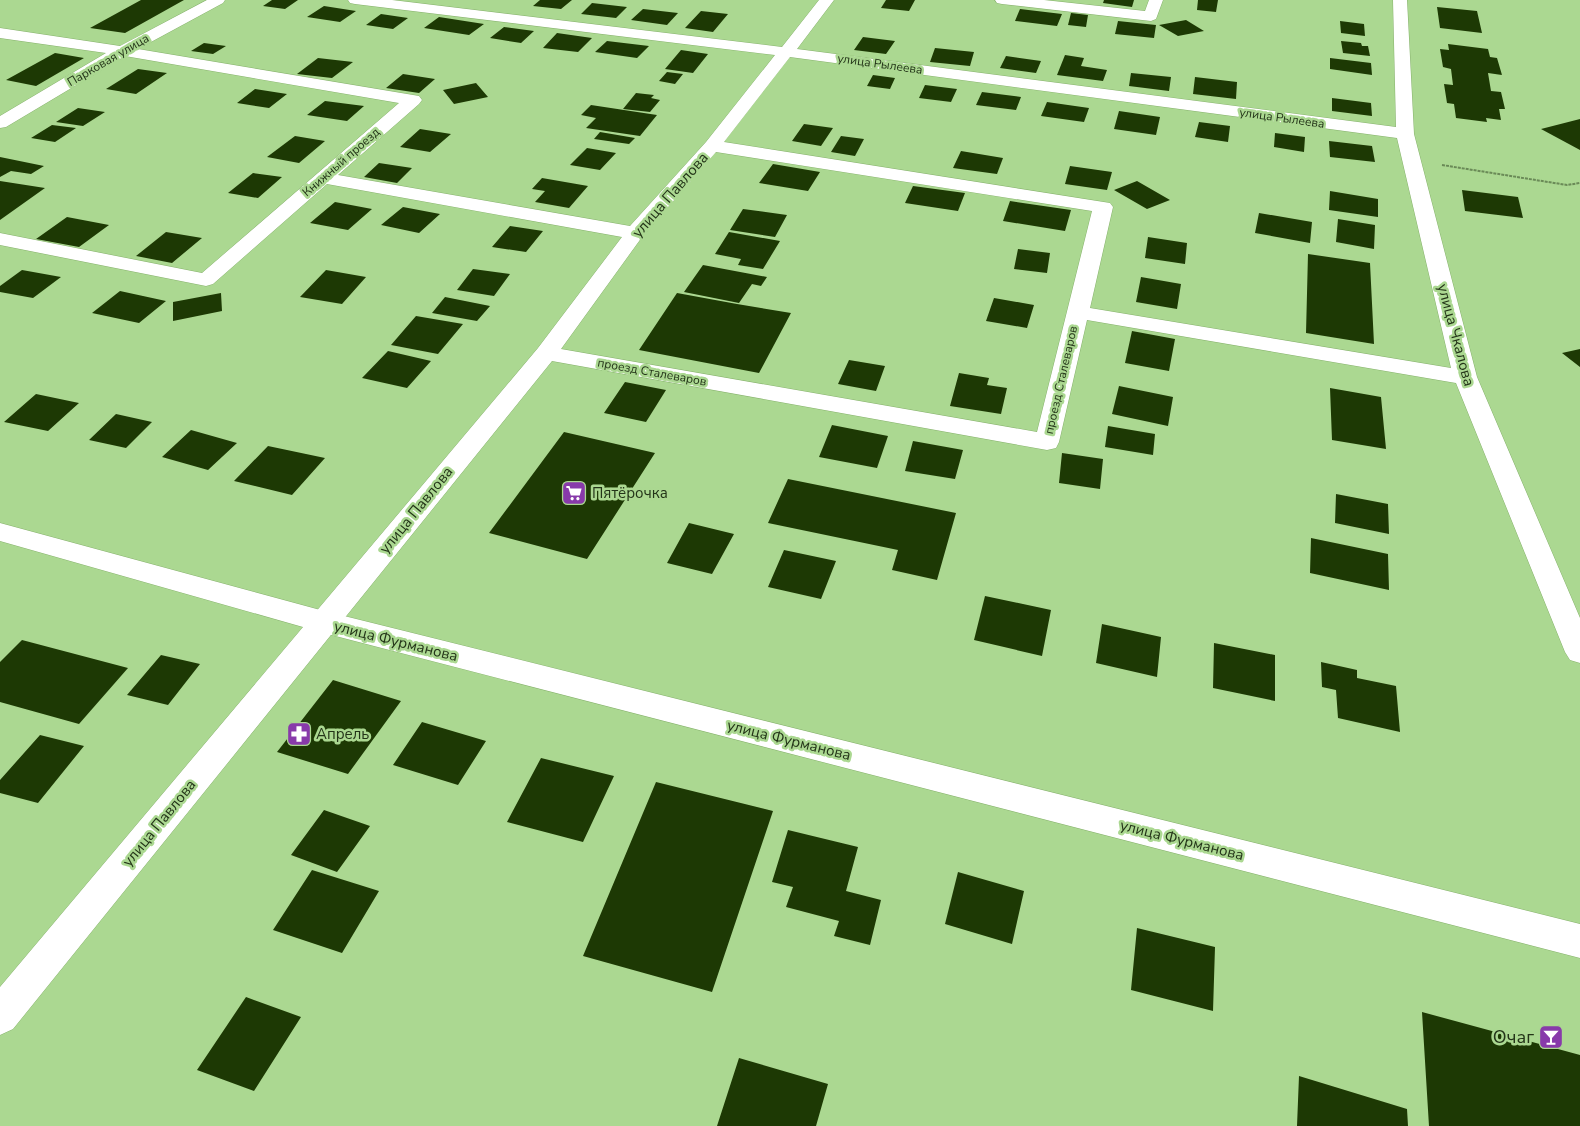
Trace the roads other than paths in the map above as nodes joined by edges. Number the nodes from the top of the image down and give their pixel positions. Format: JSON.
{"nodes":[{"id":1,"x":218,"y":0,"type":"edge"},
{"id":2,"x":355,"y":0,"type":"edge"},
{"id":3,"x":827,"y":0,"type":"edge"},
{"id":4,"x":1002,"y":0,"type":"edge"},
{"id":5,"x":1156,"y":0,"type":"edge"},
{"id":6,"x":1400,"y":0,"type":"edge"},
{"id":7,"x":0,"y":33,"type":"edge"},
{"id":8,"x":122,"y":51,"type":"junction"},
{"id":9,"x":787,"y":52,"type":"junction"},
{"id":10,"x":0,"y":123,"type":"edge"},
{"id":11,"x":1405,"y":134,"type":"junction"},
{"id":12,"x":712,"y":146,"type":"junction"},
{"id":13,"x":323,"y":178,"type":"junction"},
{"id":14,"x":635,"y":233,"type":"junction"},
{"id":15,"x":0,"y":239,"type":"edge"},
{"id":16,"x":1077,"y":312,"type":"junction"},
{"id":17,"x":546,"y":353,"type":"junction"},
{"id":18,"x":1465,"y":377,"type":"junction"},
{"id":19,"x":0,"y":532,"type":"edge"},
{"id":20,"x":324,"y":622,"type":"junction"},
{"id":21,"x":1580,"y":652,"type":"edge"},
{"id":22,"x":1580,"y":941,"type":"edge"},
{"id":23,"x":0,"y":1016,"type":"edge"}],
"edges":[{"from":1,"to":8,"type":"street","name":"Парковая улица"},
{"from":2,"to":9,"type":"street","name":"улица Рылеева"},
{"from":3,"to":9,"type":"street","name":"улица Павлова"},
{"from":4,"to":5,"type":"street"},
{"from":6,"to":11,"type":"street","name":"улица Чкалова"},
{"from":7,"to":8,"type":"street"},
{"from":8,"to":10,"type":"street","name":"Парковая улица"},
{"from":8,"to":13,"type":"street","name":"Книжный проезд"},
{"from":9,"to":11,"type":"street","name":"улица Рылеева"},
{"from":9,"to":12,"type":"street","name":"улица Павлова"},
{"from":11,"to":18,"type":"street","name":"улица Чкалова"},
{"from":12,"to":14,"type":"street","name":"улица Павлова"},
{"from":12,"to":16,"type":"street","name":"проезд Сталеваров"},
{"from":13,"to":14,"type":"street"},
{"from":13,"to":15,"type":"street","name":"Книжный проезд"},
{"from":14,"to":17,"type":"street","name":"улица Павлова"},
{"from":16,"to":17,"type":"street","name":"проезд Сталеваров"},
{"from":16,"to":18,"type":"street"},
{"from":17,"to":20,"type":"street","name":"улица Павлова"},
{"from":18,"to":21,"type":"street","name":"улица Чкалова"},
{"from":19,"to":20,"type":"street","name":"улица Фурманова"},
{"from":20,"to":22,"type":"street","name":"улица Фурманова"},
{"from":20,"to":23,"type":"street","name":"улица Павлова"}]}
